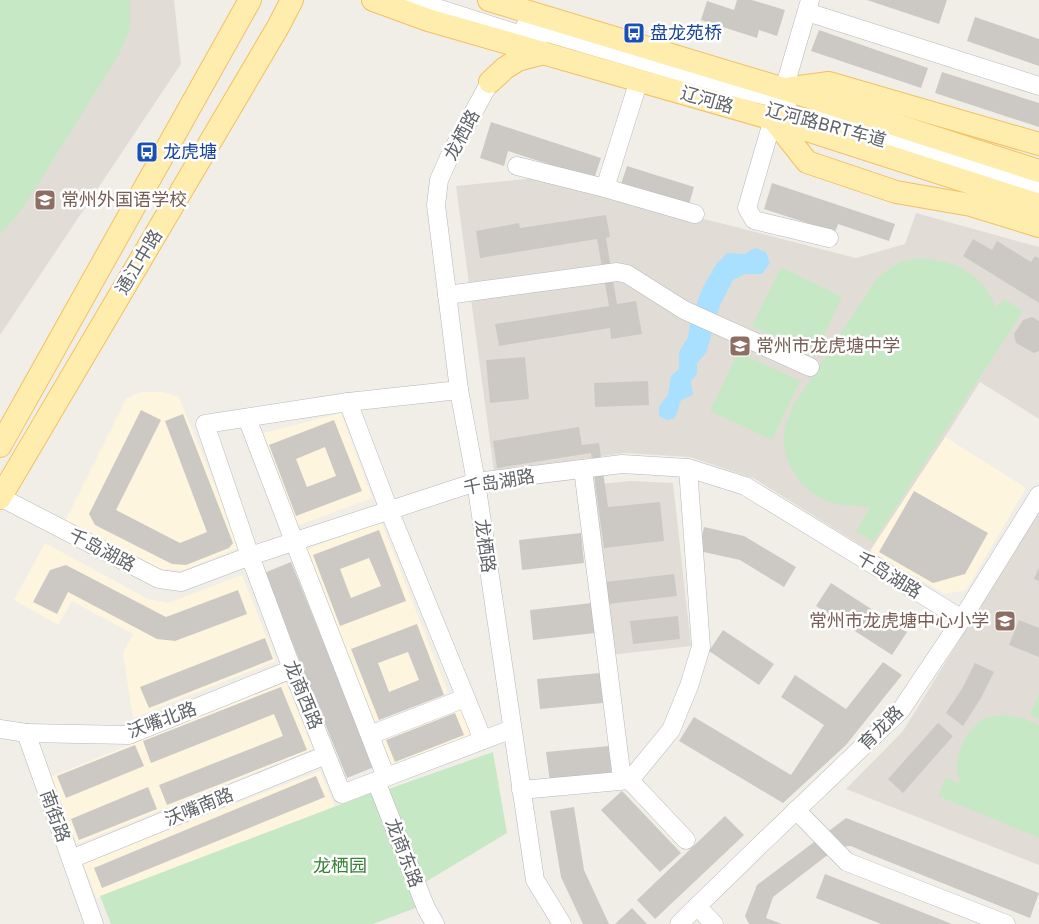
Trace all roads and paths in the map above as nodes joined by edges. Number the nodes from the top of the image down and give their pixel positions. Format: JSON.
{"nodes":[{"id":1,"x":250,"y":0,"type":"edge"},
{"id":2,"x":292,"y":0,"type":"edge"},
{"id":3,"x":373,"y":0,"type":"edge"},
{"id":4,"x":412,"y":0,"type":"edge"},
{"id":5,"x":441,"y":0,"type":"edge"},
{"id":6,"x":489,"y":0,"type":"edge"},
{"id":7,"x":808,"y":6,"type":"edge"},
{"id":8,"x":472,"y":33,"type":"junction"},
{"id":9,"x":544,"y":53,"type":"junction"},
{"id":10,"x":639,"y":80,"type":"junction"},
{"id":11,"x":490,"y":82,"type":"junction"},
{"id":12,"x":1039,"y":86,"type":"edge"},
{"id":13,"x":778,"y":104,"type":"junction"},
{"id":14,"x":1039,"y":144,"type":"edge"},
{"id":15,"x":517,"y":166,"type":"dead end"},
{"id":16,"x":1039,"y":171,"type":"edge"},
{"id":17,"x":1039,"y":180,"type":"edge"},
{"id":18,"x":605,"y":188,"type":"junction"},
{"id":19,"x":1039,"y":188,"type":"edge"},
{"id":20,"x":1039,"y":205,"type":"edge"},
{"id":21,"x":695,"y":214,"type":"dead end"},
{"id":22,"x":1039,"y":226,"type":"edge"},
{"id":23,"x":829,"y":238,"type":"dead end"},
{"id":24,"x":446,"y":295,"type":"junction"},
{"id":25,"x":810,"y":367,"type":"dead end"},
{"id":26,"x":459,"y":390,"type":"junction"},
{"id":27,"x":348,"y":402,"type":"junction"},
{"id":28,"x":247,"y":418,"type":"junction"},
{"id":29,"x":0,"y":446,"type":"edge"},
{"id":30,"x":688,"y":468,"type":"junction"},
{"id":31,"x":583,"y":469,"type":"junction"},
{"id":32,"x":476,"y":482,"type":"junction"},
{"id":33,"x":1039,"y":495,"type":"edge"},
{"id":34,"x":0,"y":497,"type":"edge"},
{"id":35,"x":389,"y":510,"type":"junction"},
{"id":36,"x":294,"y":541,"type":"junction"},
{"id":37,"x":250,"y":556,"type":"junction"},
{"id":38,"x":962,"y":619,"type":"junction"},
{"id":39,"x":292,"y":669,"type":"junction"},
{"id":40,"x":465,"y":698,"type":"junction"},
{"id":41,"x":0,"y":728,"type":"edge"},
{"id":42,"x":512,"y":729,"type":"junction"},
{"id":43,"x":26,"y":733,"type":"junction"},
{"id":44,"x":370,"y":735,"type":"junction"},
{"id":45,"x":483,"y":740,"type":"junction"},
{"id":46,"x":326,"y":755,"type":"junction"},
{"id":47,"x":381,"y":779,"type":"junction"},
{"id":48,"x":630,"y":780,"type":"junction"},
{"id":49,"x":521,"y":790,"type":"junction"},
{"id":50,"x":796,"y":810,"type":"junction"},
{"id":51,"x":686,"y":840,"type":"dead end"},
{"id":52,"x":71,"y":859,"type":"junction"},
{"id":53,"x":697,"y":906,"type":"junction"},
{"id":54,"x":94,"y":924,"type":"edge"},
{"id":55,"x":436,"y":924,"type":"edge"},
{"id":56,"x":562,"y":924,"type":"edge"},
{"id":57,"x":679,"y":924,"type":"edge"},
{"id":58,"x":714,"y":924,"type":"edge"},
{"id":59,"x":1006,"y":924,"type":"edge"}],
"edges":[{"from":1,"to":29,"type":"main road","name":"通江中路"},
{"from":2,"to":34,"type":"main road","name":"通江中路"},
{"from":3,"to":8,"type":"main road","name":"辽河路"},
{"from":4,"to":13,"type":"street","name":"辽河路BRT车道"},
{"from":5,"to":13,"type":"street","name":"辽河路BRT车道"},
{"from":6,"to":13,"type":"main road","name":"辽河路"},
{"from":7,"to":12,"type":"street"},
{"from":7,"to":13,"type":"street"},
{"from":8,"to":9,"type":"main road","name":"辽河路"},
{"from":8,"to":11,"type":"main road"},
{"from":9,"to":10,"type":"main road","name":"辽河路"},
{"from":9,"to":11,"type":"main road"},
{"from":10,"to":13,"type":"main road","name":"辽河路"},
{"from":10,"to":18,"type":"street"},
{"from":11,"to":24,"type":"street","name":"龙栖路"},
{"from":13,"to":14,"type":"main road"},
{"from":13,"to":16,"type":"main road","name":"辽河路"},
{"from":13,"to":17,"type":"street","name":"辽河路BRT车道"},
{"from":13,"to":19,"type":"street","name":"辽河路BRT车道"},
{"from":13,"to":20,"type":"main road","name":"辽河路"},
{"from":13,"to":22,"type":"main road"},
{"from":13,"to":23,"type":"street"},
{"from":15,"to":18,"type":"street"},
{"from":18,"to":21,"type":"street"},
{"from":24,"to":25,"type":"street"},
{"from":24,"to":26,"type":"street","name":"龙栖路"},
{"from":26,"to":27,"type":"street"},
{"from":26,"to":32,"type":"street","name":"龙栖路"},
{"from":27,"to":28,"type":"street"},
{"from":27,"to":35,"type":"street"},
{"from":28,"to":36,"type":"street","name":"龙商东路"},
{"from":28,"to":37,"type":"street","name":"龙商西路"},
{"from":30,"to":31,"type":"street","name":"千岛湖路"},
{"from":30,"to":38,"type":"street","name":"千岛湖路"},
{"from":30,"to":48,"type":"street"},
{"from":31,"to":32,"type":"street","name":"千岛湖路"},
{"from":31,"to":48,"type":"street"},
{"from":32,"to":35,"type":"street","name":"千岛湖路"},
{"from":32,"to":42,"type":"street","name":"龙栖路"},
{"from":33,"to":38,"type":"street","name":"育龙路"},
{"from":34,"to":37,"type":"street","name":"千岛湖路"},
{"from":35,"to":36,"type":"street","name":"千岛湖路"},
{"from":35,"to":40,"type":"street"},
{"from":36,"to":37,"type":"street","name":"千岛湖路"},
{"from":36,"to":44,"type":"street","name":"龙商东路"},
{"from":37,"to":39,"type":"street","name":"龙商西路"},
{"from":38,"to":50,"type":"street","name":"育龙路"},
{"from":39,"to":43,"type":"street","name":"沃嘴北路"},
{"from":39,"to":46,"type":"street","name":"龙商西路"},
{"from":40,"to":44,"type":"street"},
{"from":40,"to":45,"type":"street"},
{"from":41,"to":43,"type":"street"},
{"from":42,"to":45,"type":"street","name":"龙商西路"},
{"from":42,"to":49,"type":"street","name":"龙栖路"},
{"from":43,"to":52,"type":"street","name":"南街路"},
{"from":44,"to":47,"type":"street","name":"龙商东路"},
{"from":45,"to":47,"type":"street","name":"龙商西路"},
{"from":46,"to":47,"type":"street","name":"龙商西路"},
{"from":46,"to":52,"type":"street","name":"沃嘴南路"},
{"from":47,"to":55,"type":"street","name":"龙商东路"},
{"from":48,"to":49,"type":"street"},
{"from":48,"to":51,"type":"street"},
{"from":49,"to":56,"type":"street","name":"龙栖路"},
{"from":50,"to":53,"type":"street","name":"育龙路"},
{"from":50,"to":59,"type":"street"},
{"from":52,"to":54,"type":"street","name":"南街路"},
{"from":53,"to":57,"type":"street","name":"育龙路"},
{"from":53,"to":58,"type":"street"}]}
